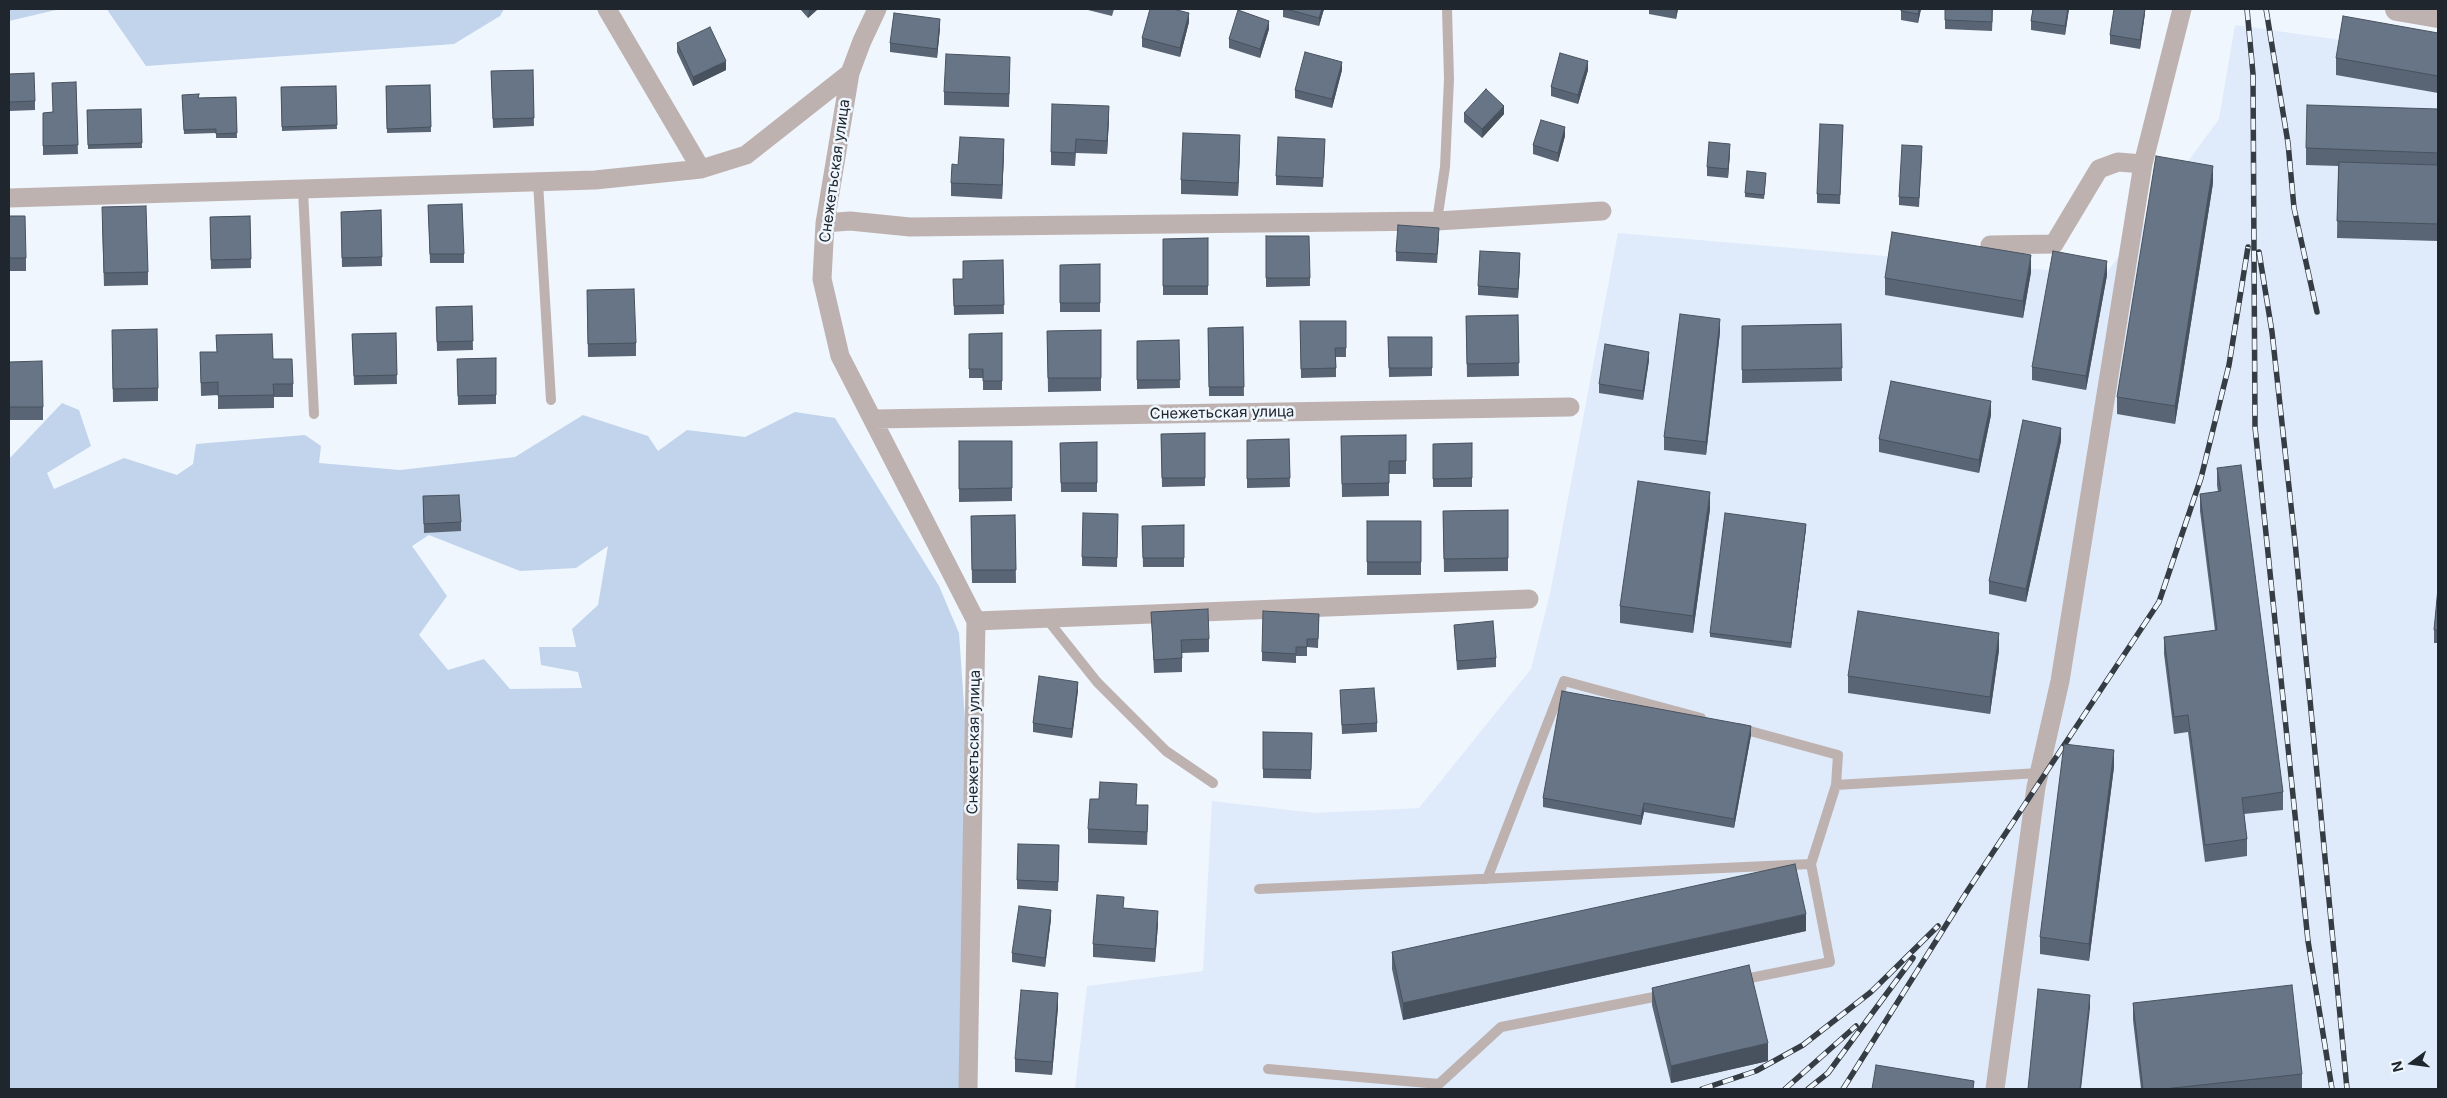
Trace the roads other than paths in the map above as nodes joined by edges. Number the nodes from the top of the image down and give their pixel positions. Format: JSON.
{"nodes":[{"id":1,"x":607,"y":9,"type":"edge"},
{"id":2,"x":877,"y":9,"type":"edge"},
{"id":3,"x":1447,"y":9,"type":"edge"},
{"id":4,"x":2182,"y":9,"type":"edge"},
{"id":5,"x":2397,"y":9,"type":"edge"},
{"id":6,"x":2438,"y":16,"type":"edge"},
{"id":7,"x":850,"y":73,"type":"junction"},
{"id":8,"x":2143,"y":164,"type":"junction"},
{"id":9,"x":701,"y":169,"type":"junction"},
{"id":10,"x":538,"y":182,"type":"junction"},
{"id":11,"x":303,"y":190,"type":"junction"},
{"id":12,"x":9,"y":198,"type":"edge"},
{"id":13,"x":1602,"y":211,"type":"dead end"},
{"id":14,"x":1436,"y":221,"type":"junction"},
{"id":15,"x":825,"y":223,"type":"junction"},
{"id":16,"x":1990,"y":245,"type":"dead end"},
{"id":17,"x":551,"y":400,"type":"dead end"},
{"id":18,"x":1570,"y":407,"type":"dead end"},
{"id":19,"x":314,"y":414,"type":"dead end"},
{"id":20,"x":874,"y":419,"type":"junction"},
{"id":21,"x":1529,"y":599,"type":"dead end"},
{"id":22,"x":1046,"y":618,"type":"junction"},
{"id":23,"x":976,"y":621,"type":"junction"},
{"id":24,"x":2039,"y":773,"type":"junction"},
{"id":25,"x":1213,"y":783,"type":"dead end"},
{"id":26,"x":1836,"y":785,"type":"junction"},
{"id":27,"x":1811,"y":864,"type":"junction"},
{"id":28,"x":1487,"y":879,"type":"junction"},
{"id":29,"x":1259,"y":889,"type":"dead end"},
{"id":30,"x":1733,"y":981,"type":"edge"},
{"id":31,"x":1675,"y":993,"type":"edge"},
{"id":32,"x":1268,"y":1069,"type":"dead end"},
{"id":33,"x":968,"y":1089,"type":"edge"},
{"id":34,"x":1995,"y":1089,"type":"edge"}],
"edges":[{"from":1,"to":9,"type":"street"},
{"from":2,"to":7,"type":"street","name":"Снежетьская улица"},
{"from":3,"to":14,"type":"lane"},
{"from":4,"to":8,"type":"street"},
{"from":5,"to":6,"type":"street"},
{"from":7,"to":9,"type":"street"},
{"from":7,"to":15,"type":"street","name":"Снежетьская улица"},
{"from":8,"to":16,"type":"street"},
{"from":8,"to":24,"type":"street"},
{"from":9,"to":10,"type":"street"},
{"from":10,"to":11,"type":"street"},
{"from":10,"to":17,"type":"lane"},
{"from":11,"to":12,"type":"street"},
{"from":11,"to":19,"type":"lane"},
{"from":13,"to":14,"type":"street"},
{"from":14,"to":15,"type":"street"},
{"from":15,"to":20,"type":"street","name":"Снежетьская улица"},
{"from":18,"to":20,"type":"street","name":"Снежетьская улица"},
{"from":20,"to":23,"type":"street","name":"Снежетьская улица"},
{"from":21,"to":22,"type":"street"},
{"from":22,"to":23,"type":"street"},
{"from":22,"to":25,"type":"lane"},
{"from":23,"to":33,"type":"street","name":"Снежетьская улица"},
{"from":24,"to":26,"type":"lane"},
{"from":24,"to":34,"type":"street"},
{"from":26,"to":27,"type":"lane"},
{"from":26,"to":28,"type":"lane"},
{"from":27,"to":28,"type":"lane"},
{"from":27,"to":30,"type":"lane"},
{"from":28,"to":29,"type":"lane"},
{"from":31,"to":32,"type":"lane"}]}
